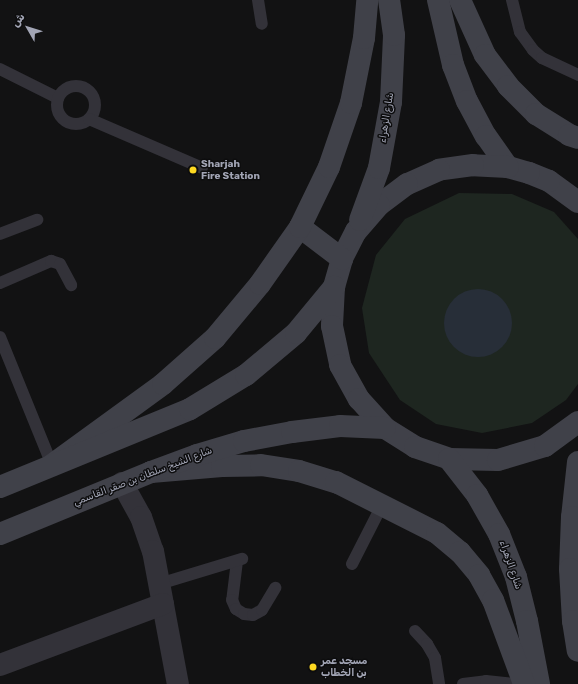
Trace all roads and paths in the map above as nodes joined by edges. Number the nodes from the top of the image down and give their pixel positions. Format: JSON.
{"nodes":[{"id":1,"x":258,"y":0,"type":"edge"},
{"id":2,"x":367,"y":0,"type":"edge"},
{"id":3,"x":389,"y":0,"type":"edge"},
{"id":4,"x":438,"y":0,"type":"edge"},
{"id":5,"x":460,"y":0,"type":"edge"},
{"id":6,"x":512,"y":0,"type":"edge"},
{"id":7,"x":262,"y":24,"type":"dead end"},
{"id":8,"x":0,"y":69,"type":"edge"},
{"id":9,"x":578,"y":75,"type":"edge"},
{"id":10,"x":58,"y":98,"type":"junction"},
{"id":11,"x":90,"y":119,"type":"junction"},
{"id":12,"x":578,"y":138,"type":"edge"},
{"id":13,"x":508,"y":167,"type":"junction"},
{"id":14,"x":202,"y":168,"type":"dead end"},
{"id":15,"x":549,"y":181,"type":"junction"},
{"id":16,"x":578,"y":185,"type":"edge"},
{"id":17,"x":578,"y":202,"type":"edge"},
{"id":18,"x":37,"y":220,"type":"dead end"},
{"id":19,"x":300,"y":227,"type":"junction"},
{"id":20,"x":356,"y":231,"type":"junction"},
{"id":21,"x":0,"y":234,"type":"edge"},
{"id":22,"x":342,"y":258,"type":"junction"},
{"id":23,"x":0,"y":282,"type":"edge"},
{"id":24,"x":71,"y":285,"type":"dead end"},
{"id":25,"x":334,"y":287,"type":"junction"},
{"id":26,"x":0,"y":337,"type":"edge"},
{"id":27,"x":578,"y":422,"type":"edge"},
{"id":28,"x":385,"y":428,"type":"junction"},
{"id":29,"x":449,"y":459,"type":"junction"},
{"id":30,"x":578,"y":462,"type":"edge"},
{"id":31,"x":52,"y":465,"type":"junction"},
{"id":32,"x":151,"y":472,"type":"junction"},
{"id":33,"x":122,"y":483,"type":"junction"},
{"id":34,"x":0,"y":487,"type":"edge"},
{"id":35,"x":382,"y":505,"type":"junction"},
{"id":36,"x":0,"y":534,"type":"edge"},
{"id":37,"x":352,"y":564,"type":"dead end"},
{"id":38,"x":275,"y":588,"type":"dead end"},
{"id":39,"x":161,"y":594,"type":"junction"},
{"id":40,"x":415,"y":631,"type":"dead end"},
{"id":41,"x":578,"y":652,"type":"edge"},
{"id":42,"x":0,"y":664,"type":"edge"},
{"id":43,"x":178,"y":684,"type":"edge"},
{"id":44,"x":439,"y":684,"type":"edge"},
{"id":45,"x":463,"y":684,"type":"edge"},
{"id":46,"x":516,"y":684,"type":"edge"},
{"id":47,"x":524,"y":684,"type":"edge"},
{"id":48,"x":539,"y":684,"type":"edge"}],
"edges":[{"from":1,"to":7,"type":"lane"},
{"from":2,"to":19,"type":"main road"},
{"from":3,"to":20,"type":"main road","name":"شارع الزهراء"},
{"from":4,"to":13,"type":"main road"},
{"from":5,"to":12,"type":"main road"},
{"from":6,"to":9,"type":"lane"},
{"from":8,"to":10,"type":"lane"},
{"from":10,"to":11,"type":"lane"},
{"from":10,"to":11,"type":"lane"},
{"from":11,"to":14,"type":"lane"},
{"from":13,"to":15,"type":"main road"},
{"from":13,"to":20,"type":"main road"},
{"from":15,"to":16,"type":"main road"},
{"from":15,"to":17,"type":"main road"},
{"from":18,"to":21,"type":"lane"},
{"from":19,"to":22,"type":"main road"},
{"from":19,"to":31,"type":"main road"},
{"from":20,"to":22,"type":"main road"},
{"from":22,"to":25,"type":"main road"},
{"from":23,"to":24,"type":"lane"},
{"from":25,"to":28,"type":"main road"},
{"from":25,"to":31,"type":"main road"},
{"from":26,"to":31,"type":"lane"},
{"from":27,"to":29,"type":"main road"},
{"from":28,"to":29,"type":"main road"},
{"from":28,"to":32,"type":"main road","name":"شارع الشيخ سلطان بن صقر القاسمي"},
{"from":29,"to":48,"type":"main road","name":"شارع الزهراء"},
{"from":30,"to":41,"type":"main road"},
{"from":31,"to":34,"type":"main road"},
{"from":32,"to":33,"type":"main road","name":"شارع الشيخ سلطان بن صقر القاسمي"},
{"from":32,"to":35,"type":"main road"},
{"from":33,"to":36,"type":"main road","name":"شارع الشيخ سلطان بن صقر القاسمي"},
{"from":33,"to":39,"type":"street"},
{"from":35,"to":37,"type":"lane"},
{"from":35,"to":47,"type":"main road"},
{"from":38,"to":39,"type":"lane"},
{"from":39,"to":42,"type":"street"},
{"from":39,"to":43,"type":"street"},
{"from":40,"to":44,"type":"lane"},
{"from":45,"to":46,"type":"lane"}]}
